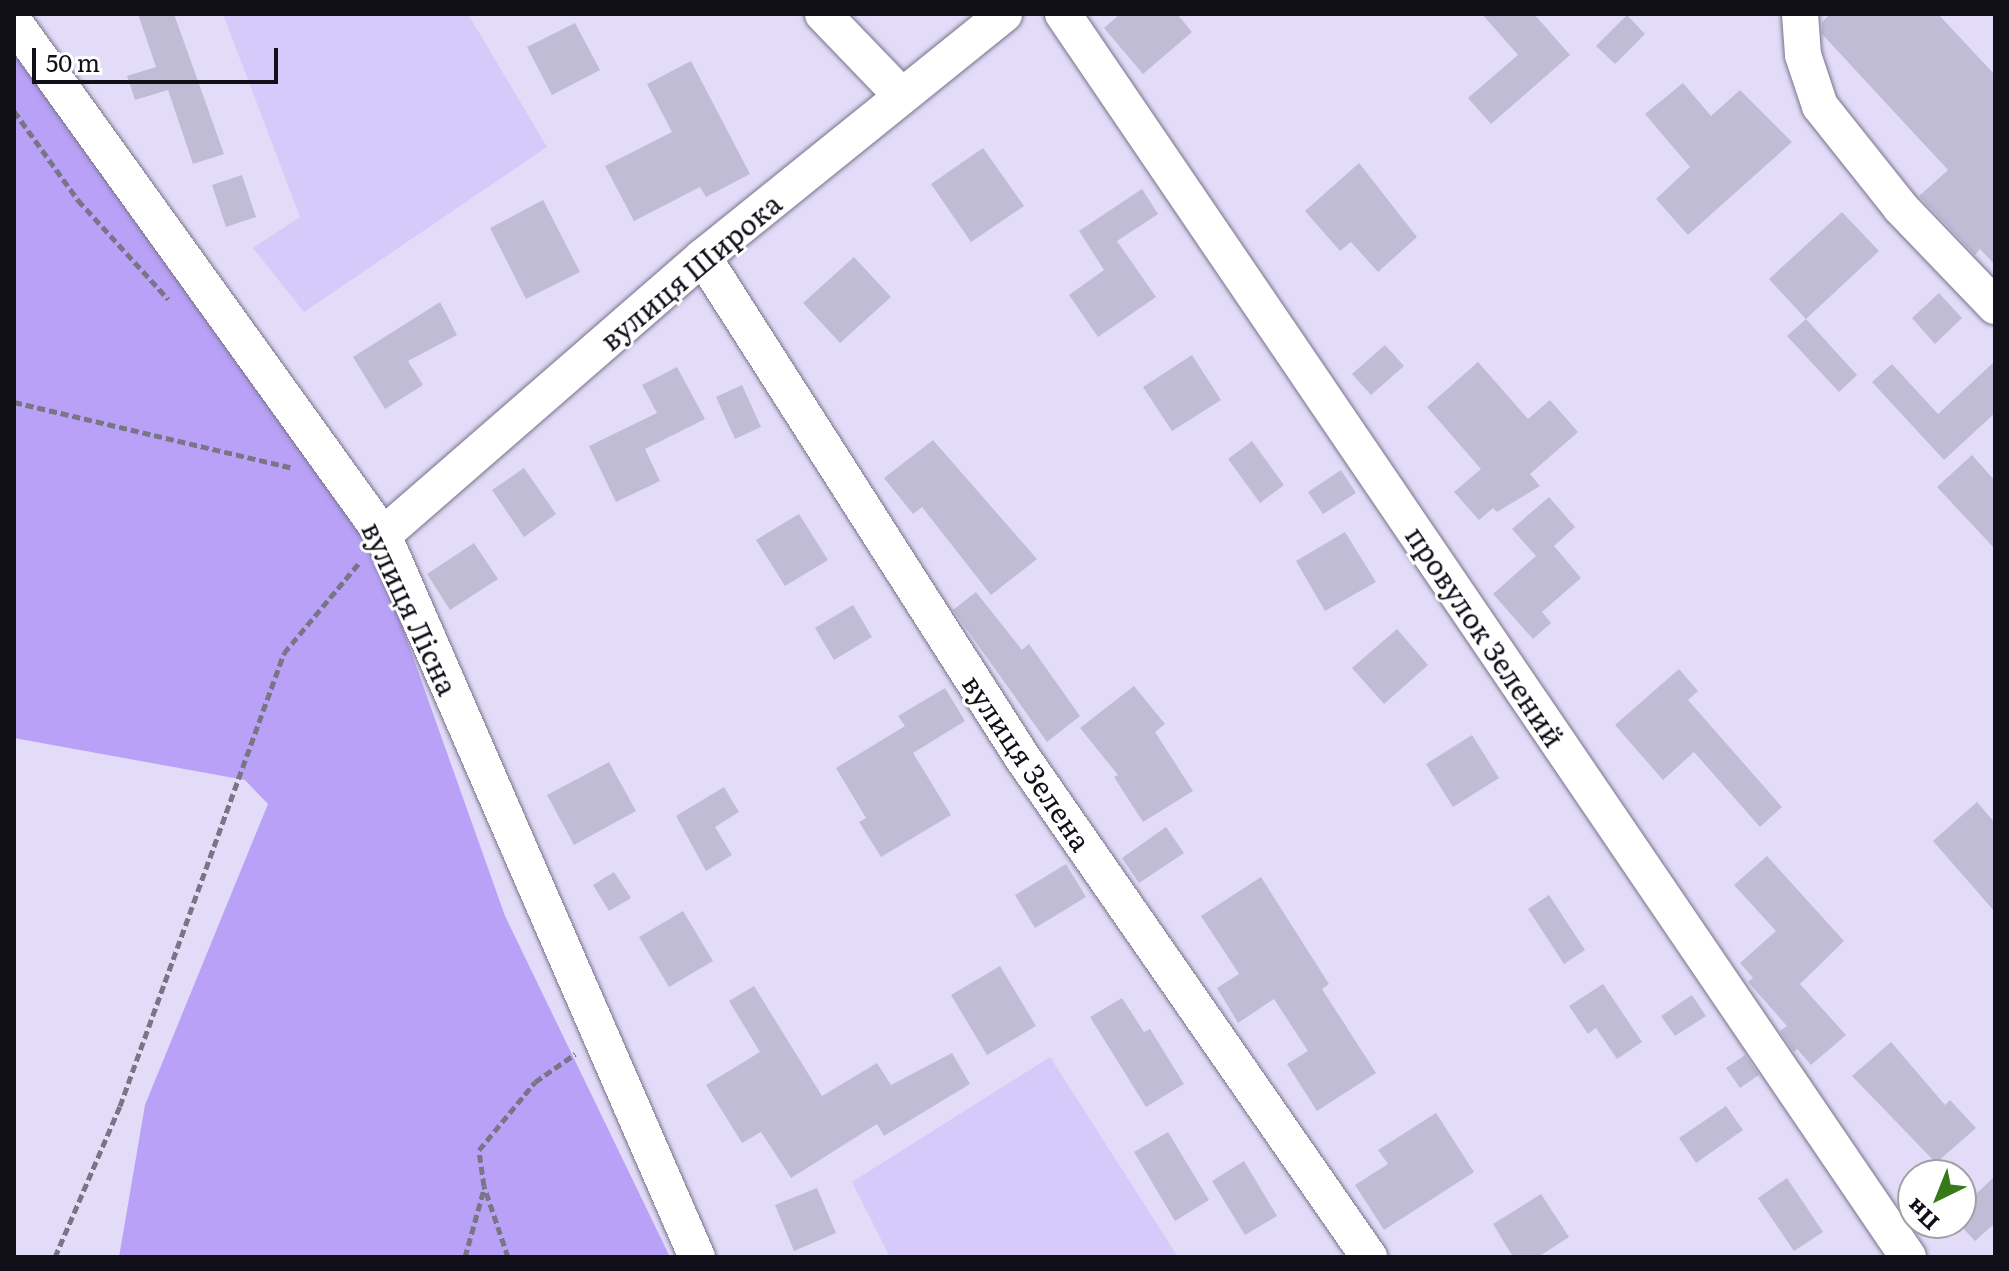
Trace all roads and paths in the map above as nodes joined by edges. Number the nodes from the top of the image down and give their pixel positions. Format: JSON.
{"nodes":[{"id":1,"x":823,"y":14,"type":"edge"},
{"id":2,"x":1004,"y":14,"type":"edge"},
{"id":3,"x":1063,"y":14,"type":"edge"},
{"id":4,"x":1800,"y":14,"type":"edge"},
{"id":5,"x":14,"y":22,"type":"edge"},
{"id":6,"x":901,"y":95,"type":"junction"},
{"id":7,"x":14,"y":111,"type":"edge"},
{"id":8,"x":703,"y":257,"type":"junction"},
{"id":9,"x":173,"y":304,"type":"dead end"},
{"id":10,"x":1995,"y":306,"type":"edge"},
{"id":11,"x":14,"y":402,"type":"edge"},
{"id":12,"x":345,"y":480,"type":"junction"},
{"id":13,"x":383,"y":535,"type":"junction"},
{"id":14,"x":599,"y":1038,"type":"junction"},
{"id":15,"x":484,"y":1186,"type":"junction"},
{"id":16,"x":55,"y":1257,"type":"edge"},
{"id":17,"x":465,"y":1257,"type":"edge"},
{"id":18,"x":508,"y":1257,"type":"edge"},
{"id":19,"x":697,"y":1257,"type":"edge"},
{"id":20,"x":1369,"y":1257,"type":"edge"},
{"id":21,"x":1908,"y":1257,"type":"edge"}],
"edges":[{"from":1,"to":6,"type":"street"},
{"from":2,"to":6,"type":"street","name":"вулиця Широка"},
{"from":3,"to":21,"type":"street","name":"провулок Зелений"},
{"from":4,"to":10,"type":"street"},
{"from":5,"to":12,"type":"street","name":"вулиця Лісна"},
{"from":6,"to":8,"type":"street","name":"вулиця Широка"},
{"from":7,"to":9,"type":"path"},
{"from":8,"to":13,"type":"street","name":"вулиця Широка"},
{"from":8,"to":20,"type":"street","name":"вулиця Зелена"},
{"from":11,"to":12,"type":"path"},
{"from":12,"to":13,"type":"street","name":"вулиця Лісна"},
{"from":13,"to":14,"type":"street","name":"вулиця Лісна"},
{"from":13,"to":16,"type":"path"},
{"from":14,"to":15,"type":"path"},
{"from":14,"to":19,"type":"street","name":"вулиця Лісна"},
{"from":15,"to":17,"type":"path"},
{"from":15,"to":18,"type":"path"}]}
